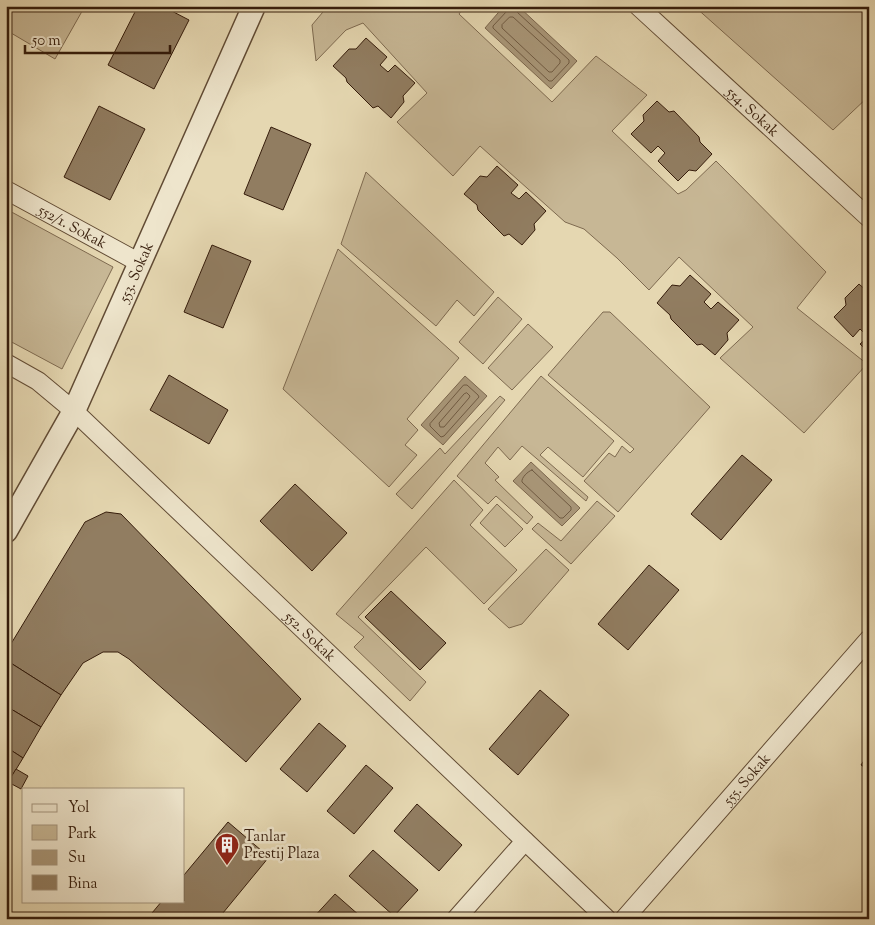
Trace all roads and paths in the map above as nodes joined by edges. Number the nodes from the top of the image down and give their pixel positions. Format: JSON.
{"nodes":[{"id":1,"x":254,"y":6,"type":"edge"},
{"id":2,"x":638,"y":6,"type":"edge"},
{"id":3,"x":6,"y":190,"type":"edge"},
{"id":4,"x":869,"y":218,"type":"edge"},
{"id":5,"x":140,"y":263,"type":"junction"},
{"id":6,"x":6,"y":363,"type":"edge"},
{"id":7,"x":74,"y":411,"type":"junction"},
{"id":8,"x":6,"y":531,"type":"edge"},
{"id":9,"x":869,"y":639,"type":"edge"},
{"id":10,"x":525,"y":841,"type":"junction"},
{"id":11,"x":456,"y":919,"type":"edge"},
{"id":12,"x":607,"y":919,"type":"edge"},
{"id":13,"x":624,"y":919,"type":"edge"}],
"edges":[{"from":1,"to":5,"type":"street","name":"553. Sokak"},
{"from":2,"to":4,"type":"street","name":"554. Sokak"},
{"from":3,"to":5,"type":"street","name":"552/1. Sokak"},
{"from":5,"to":7,"type":"street","name":"553. Sokak"},
{"from":6,"to":7,"type":"street","name":"552. Sokak"},
{"from":7,"to":8,"type":"street","name":"553. Sokak"},
{"from":7,"to":10,"type":"street","name":"552. Sokak"},
{"from":9,"to":13,"type":"street","name":"555. Sokak"},
{"from":10,"to":11,"type":"street"},
{"from":10,"to":12,"type":"street","name":"552. Sokak"}]}
